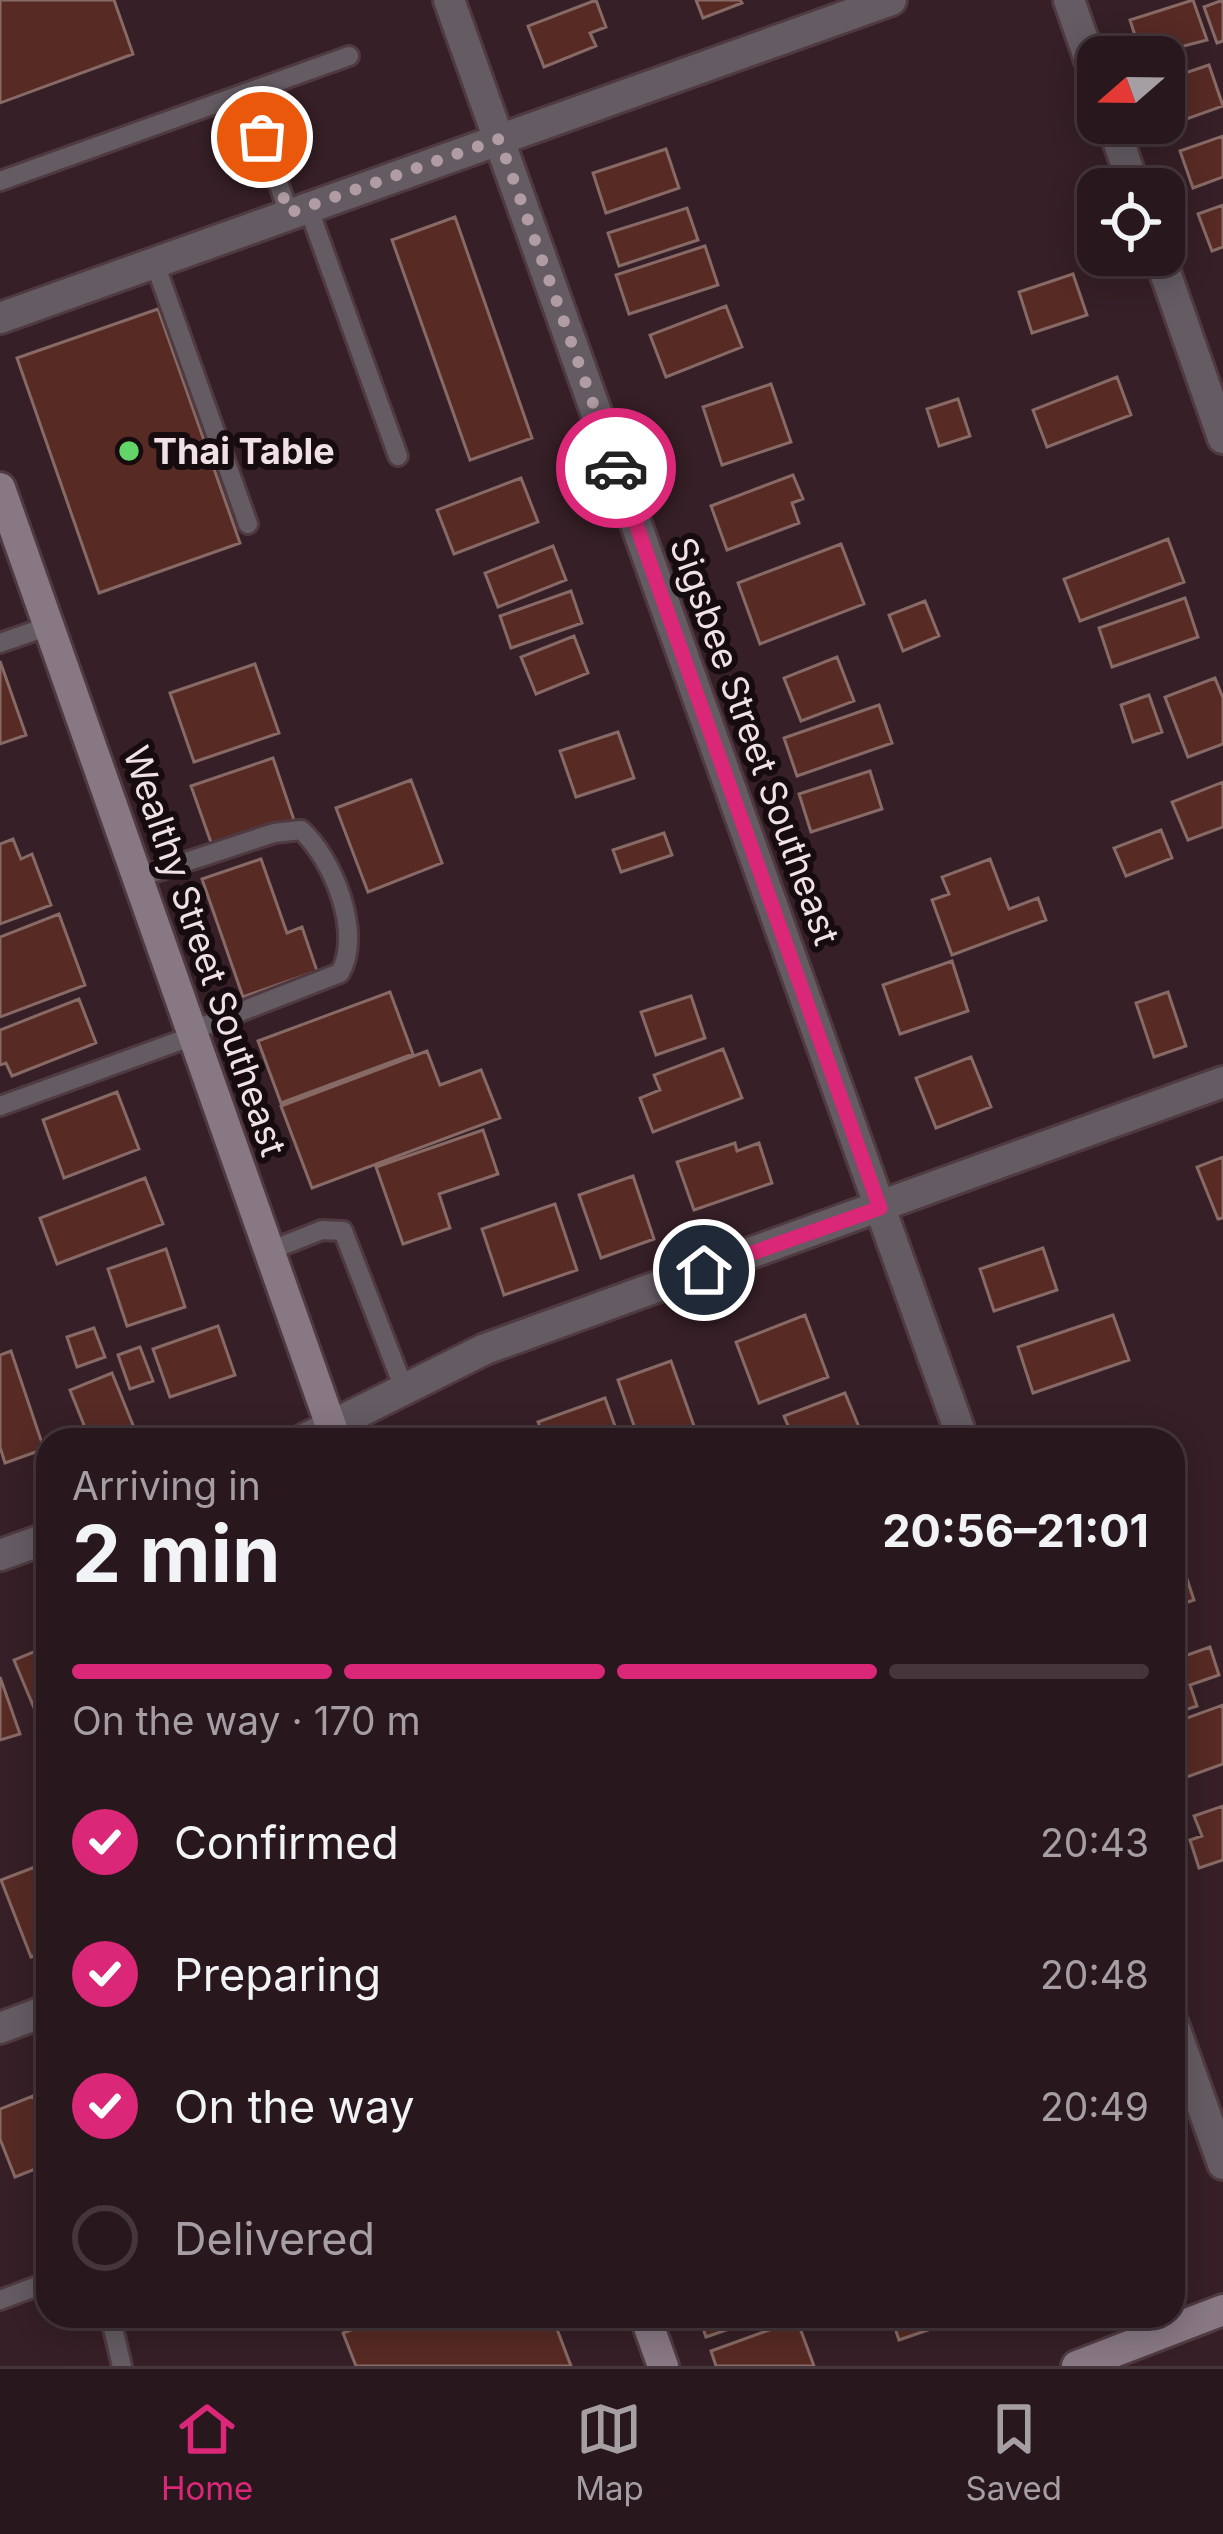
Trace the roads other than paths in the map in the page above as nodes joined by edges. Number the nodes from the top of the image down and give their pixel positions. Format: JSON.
{"nodes":[{"id":1,"x":449,"y":0,"type":"edge"},
{"id":2,"x":891,"y":0,"type":"edge"},
{"id":3,"x":1069,"y":0,"type":"edge"},
{"id":4,"x":1082,"y":36,"type":"edge"},
{"id":5,"x":349,"y":56,"type":"dead end"},
{"id":6,"x":246,"y":93,"type":"junction"},
{"id":7,"x":499,"y":139,"type":"junction"},
{"id":8,"x":0,"y":181,"type":"edge"},
{"id":9,"x":298,"y":210,"type":"junction"},
{"id":10,"x":154,"y":261,"type":"junction"},
{"id":11,"x":1166,"y":276,"type":"edge"},
{"id":12,"x":0,"y":318,"type":"edge"},
{"id":13,"x":1223,"y":438,"type":"edge"},
{"id":14,"x":398,"y":456,"type":"dead end"},
{"id":15,"x":0,"y":488,"type":"edge"},
{"id":16,"x":248,"y":524,"type":"dead end"},
{"id":17,"x":49,"y":626,"type":"junction"},
{"id":18,"x":0,"y":643,"type":"edge"},
{"id":19,"x":137,"y":878,"type":"junction"},
{"id":20,"x":192,"y":1034,"type":"junction"},
{"id":21,"x":1223,"y":1082,"type":"edge"},
{"id":22,"x":0,"y":1106,"type":"edge"},
{"id":23,"x":880,"y":1208,"type":"junction"},
{"id":24,"x":269,"y":1251,"type":"junction"},
{"id":25,"x":403,"y":1386,"type":"junction"},
{"id":26,"x":321,"y":1428,"type":"edge"},
{"id":27,"x":336,"y":1428,"type":"edge"},
{"id":28,"x":960,"y":1428,"type":"edge"},
{"id":29,"x":36,"y":1542,"type":"edge"},
{"id":30,"x":0,"y":1555,"type":"edge"},
{"id":31,"x":36,"y":2014,"type":"edge"},
{"id":32,"x":0,"y":2028,"type":"edge"},
{"id":33,"x":1185,"y":2058,"type":"edge"},
{"id":34,"x":1223,"y":2164,"type":"edge"},
{"id":35,"x":36,"y":2286,"type":"edge"},
{"id":36,"x":0,"y":2300,"type":"edge"},
{"id":37,"x":1223,"y":2310,"type":"edge"},
{"id":38,"x":1185,"y":2325,"type":"edge"},
{"id":39,"x":113,"y":2328,"type":"edge"},
{"id":40,"x":650,"y":2328,"type":"edge"},
{"id":41,"x":1176,"y":2328,"type":"edge"},
{"id":42,"x":122,"y":2366,"type":"edge"},
{"id":43,"x":663,"y":2366,"type":"edge"},
{"id":44,"x":1077,"y":2366,"type":"edge"}],
"edges":[{"from":1,"to":7,"type":"street","name":"Sigsbee Street Southeast"},
{"from":2,"to":7,"type":"street"},
{"from":3,"to":4,"type":"street"},
{"from":5,"to":6,"type":"lane"},
{"from":6,"to":8,"type":"lane"},
{"from":6,"to":9,"type":"lane"},
{"from":7,"to":9,"type":"street"},
{"from":7,"to":23,"type":"street","name":"Sigsbee Street Southeast"},
{"from":9,"to":10,"type":"street"},
{"from":9,"to":14,"type":"lane"},
{"from":10,"to":12,"type":"street"},
{"from":10,"to":16,"type":"lane"},
{"from":11,"to":13,"type":"street"},
{"from":15,"to":17,"type":"main road","name":"Wealthy Street Southeast"},
{"from":17,"to":18,"type":"lane"},
{"from":17,"to":19,"type":"main road","name":"Wealthy Street Southeast"},
{"from":19,"to":20,"type":"main road","name":"Wealthy Street Southeast"},
{"from":19,"to":20,"type":"lane"},
{"from":20,"to":22,"type":"lane"},
{"from":20,"to":24,"type":"main road","name":"Wealthy Street Southeast"},
{"from":21,"to":23,"type":"street"},
{"from":23,"to":25,"type":"street"},
{"from":23,"to":28,"type":"street","name":"Sigsbee Street Southeast"},
{"from":24,"to":25,"type":"lane"},
{"from":24,"to":26,"type":"main road","name":"Wealthy Street Southeast"},
{"from":25,"to":27,"type":"street"},
{"from":29,"to":30,"type":"street"},
{"from":31,"to":32,"type":"street"},
{"from":33,"to":34,"type":"street"},
{"from":35,"to":36,"type":"lane"},
{"from":37,"to":38,"type":"main road"},
{"from":39,"to":42,"type":"lane"},
{"from":40,"to":43,"type":"main road"},
{"from":41,"to":44,"type":"main road"}]}
